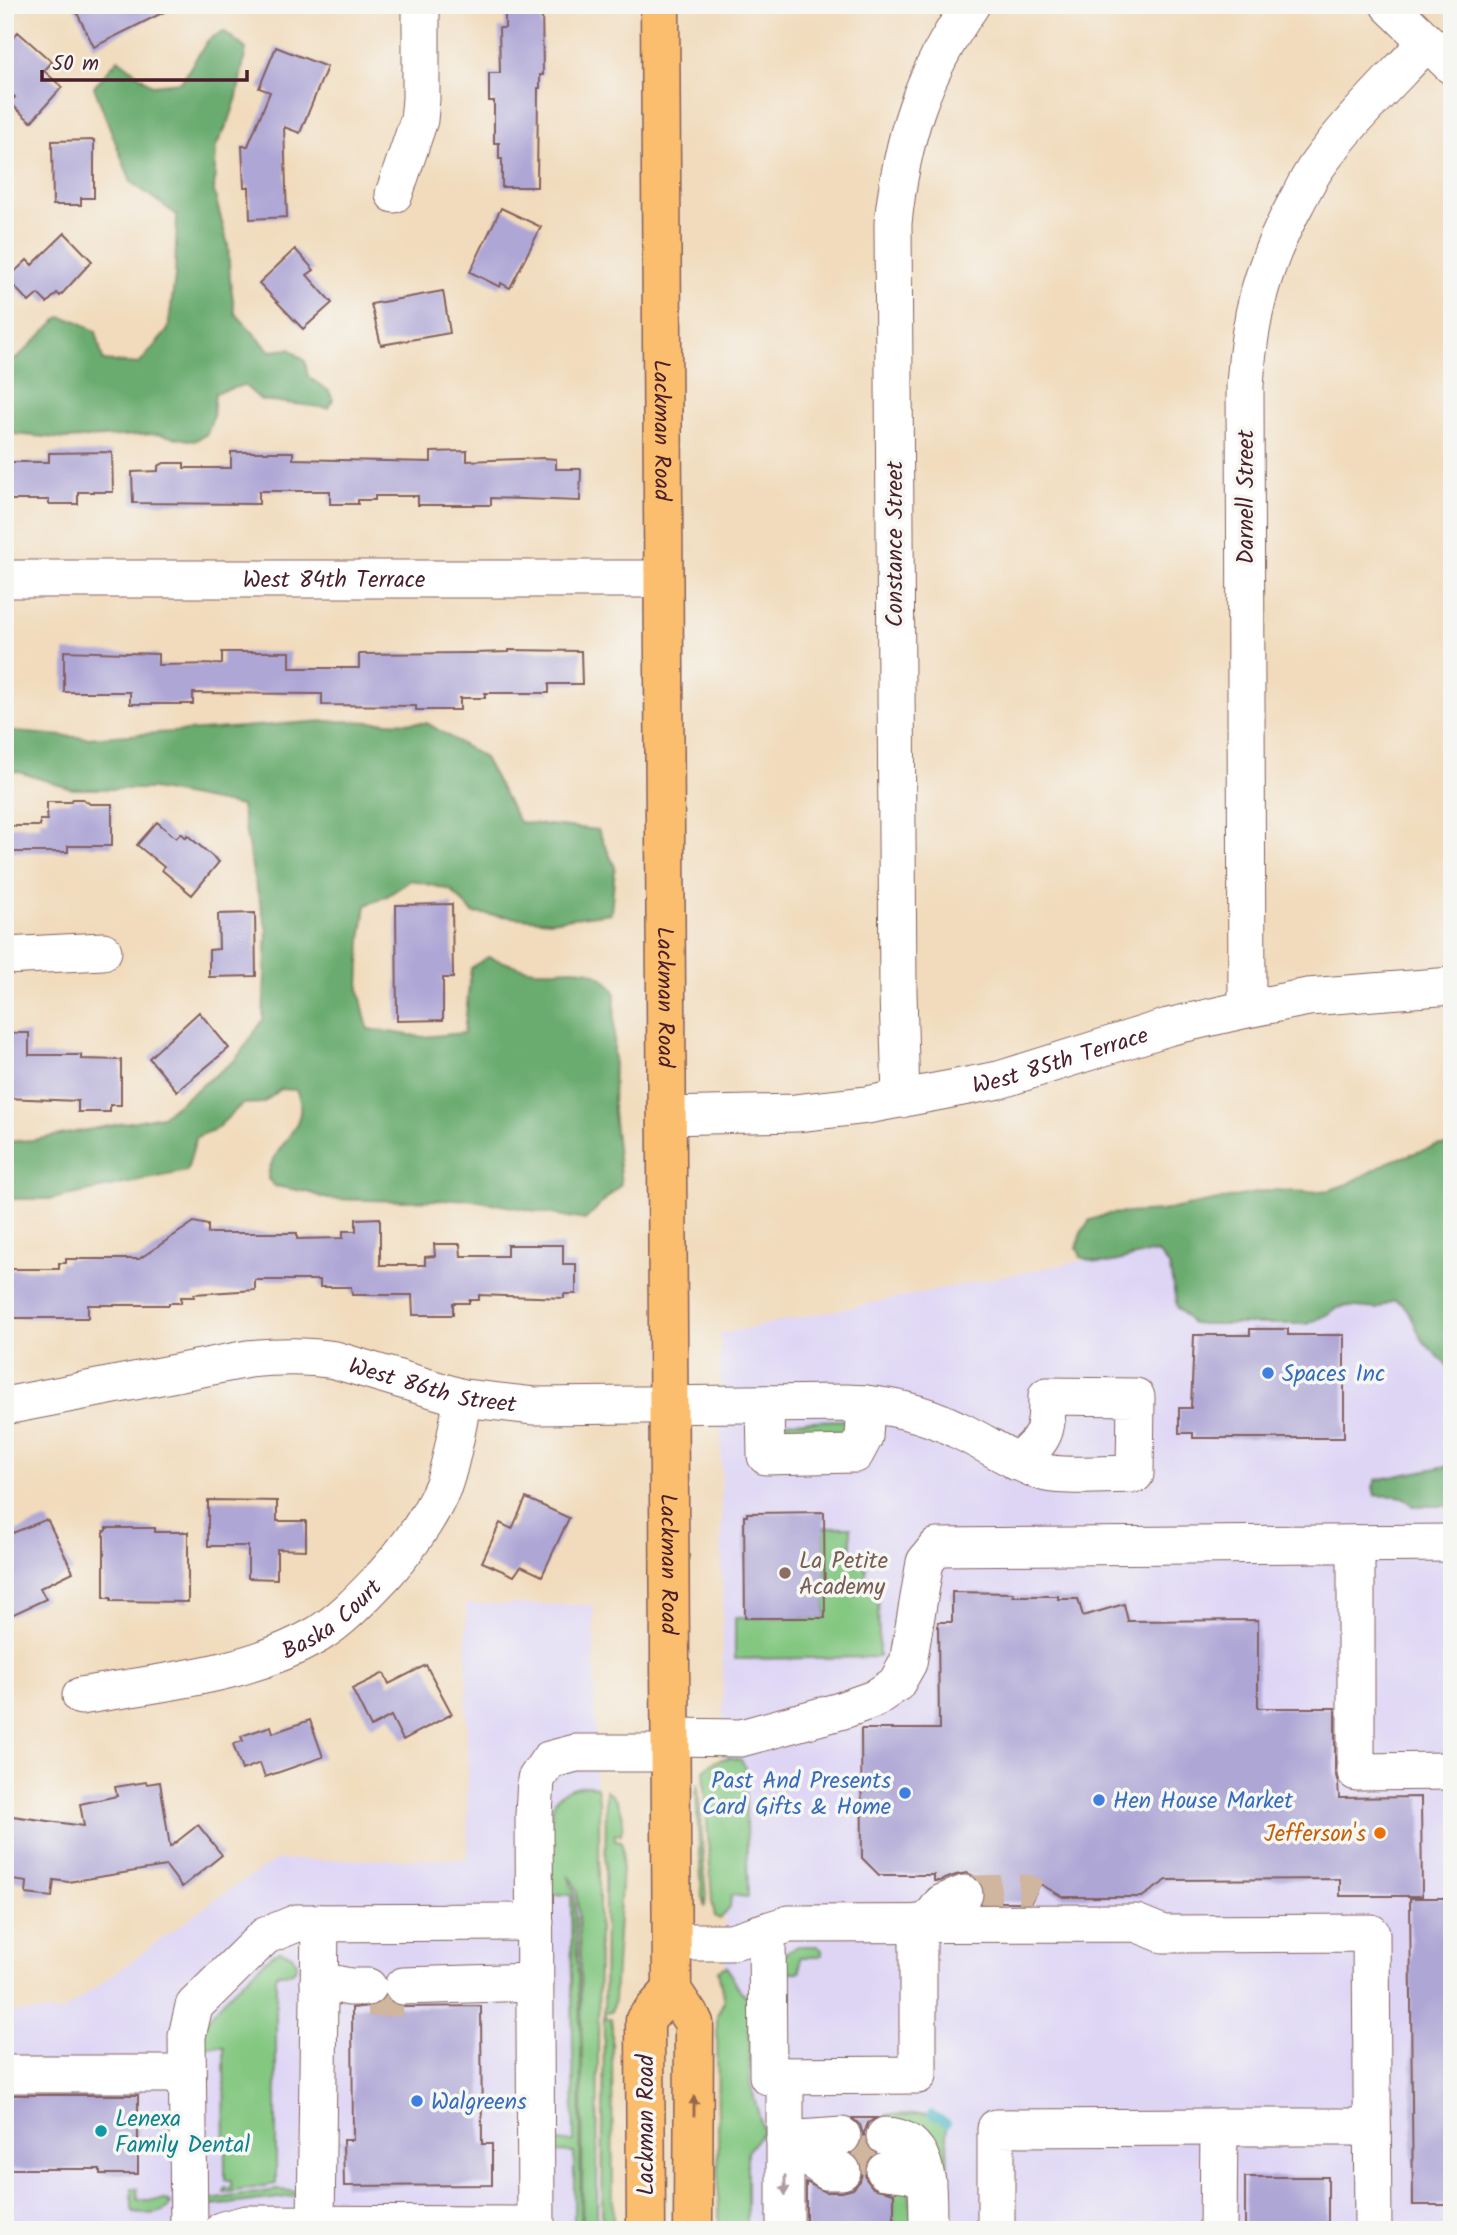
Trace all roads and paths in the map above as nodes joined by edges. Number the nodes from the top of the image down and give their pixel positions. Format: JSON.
{"nodes":[{"id":1,"x":421,"y":5,"type":"edge"},
{"id":2,"x":660,"y":5,"type":"edge"},
{"id":3,"x":971,"y":5,"type":"edge"},
{"id":4,"x":1389,"y":5,"type":"edge"},
{"id":5,"x":1439,"y":54,"type":"edge"},
{"id":6,"x":394,"y":194,"type":"dead end"},
{"id":7,"x":5,"y":579,"type":"edge"},
{"id":8,"x":663,"y":579,"type":"junction"},
{"id":9,"x":103,"y":951,"type":"dead end"},
{"id":10,"x":5,"y":956,"type":"edge"},
{"id":11,"x":1452,"y":986,"type":"edge"},
{"id":12,"x":1247,"y":1009,"type":"junction"},
{"id":13,"x":901,"y":1099,"type":"junction"},
{"id":14,"x":667,"y":1116,"type":"junction"},
{"id":15,"x":463,"y":1398,"type":"junction"},
{"id":16,"x":765,"y":1404,"type":"junction"},
{"id":17,"x":866,"y":1404,"type":"junction"},
{"id":18,"x":5,"y":1406,"type":"edge"},
{"id":19,"x":668,"y":1406,"type":"junction"},
{"id":20,"x":1017,"y":1462,"type":"dead end"},
{"id":21,"x":1452,"y":1543,"type":"edge"},
{"id":22,"x":1356,"y":1544,"type":"junction"},
{"id":23,"x":81,"y":1696,"type":"dead end"},
{"id":24,"x":671,"y":1745,"type":"junction"},
{"id":25,"x":1452,"y":1771,"type":"edge"},
{"id":26,"x":964,"y":1894,"type":"tunnel mouth"},
{"id":27,"x":1034,"y":1897,"type":"tunnel mouth"},
{"id":28,"x":534,"y":1922,"type":"junction"},
{"id":29,"x":320,"y":1923,"type":"junction"},
{"id":30,"x":922,"y":1923,"type":"junction"},
{"id":31,"x":1067,"y":1923,"type":"junction"},
{"id":32,"x":767,"y":1930,"type":"junction"},
{"id":33,"x":672,"y":1942,"type":"junction"},
{"id":34,"x":535,"y":1982,"type":"junction"},
{"id":35,"x":672,"y":1990,"type":"junction"},
{"id":36,"x":403,"y":1992,"type":"tunnel mouth"},
{"id":37,"x":5,"y":2074,"type":"edge"},
{"id":38,"x":186,"y":2074,"type":"junction"},
{"id":39,"x":785,"y":2076,"type":"junction"},
{"id":40,"x":1219,"y":2127,"type":"junction"},
{"id":41,"x":1372,"y":2127,"type":"junction"},
{"id":42,"x":785,"y":2140,"type":"junction"},
{"id":43,"x":842,"y":2154,"type":"tunnel mouth"},
{"id":44,"x":885,"y":2154,"type":"tunnel mouth"},
{"id":45,"x":316,"y":2224,"type":"junction"},
{"id":46,"x":189,"y":2230,"type":"edge"},
{"id":47,"x":223,"y":2230,"type":"edge"},
{"id":48,"x":646,"y":2230,"type":"edge"},
{"id":49,"x":693,"y":2230,"type":"edge"},
{"id":50,"x":785,"y":2230,"type":"edge"},
{"id":51,"x":928,"y":2230,"type":"edge"},
{"id":52,"x":996,"y":2230,"type":"edge"},
{"id":53,"x":1218,"y":2230,"type":"edge"},
{"id":54,"x":1373,"y":2230,"type":"edge"}],
"edges":[{"from":1,"to":6,"type":"street"},
{"from":2,"to":8,"type":"main road","name":"Lackman Road"},
{"from":3,"to":13,"type":"street","name":"Constance Street"},
{"from":4,"to":5,"type":"street"},
{"from":5,"to":12,"type":"street","name":"Darnell Street"},
{"from":7,"to":8,"type":"street","name":"West 84th Terrace"},
{"from":8,"to":14,"type":"main road","name":"Lackman Road"},
{"from":9,"to":10,"type":"street"},
{"from":11,"to":12,"type":"street","name":"West 85th Terrace"},
{"from":12,"to":13,"type":"street","name":"West 85th Terrace"},
{"from":13,"to":14,"type":"street","name":"West 85th Terrace"},
{"from":14,"to":19,"type":"main road","name":"Lackman Road"},
{"from":15,"to":18,"type":"street","name":"West 86th Street"},
{"from":15,"to":19,"type":"street","name":"West 86th Street"},
{"from":15,"to":23,"type":"street","name":"Baska Court"},
{"from":16,"to":17,"type":"street","name":"West 86th Street"},
{"from":16,"to":17,"type":"street"},
{"from":16,"to":19,"type":"street","name":"West 86th Street"},
{"from":17,"to":20,"type":"street","name":"West 86th Street"},
{"from":19,"to":24,"type":"main road","name":"Lackman Road"},
{"from":21,"to":22,"type":"street"},
{"from":22,"to":24,"type":"street"},
{"from":22,"to":25,"type":"street"},
{"from":24,"to":28,"type":"street"},
{"from":24,"to":33,"type":"main road","name":"Lackman Road"},
{"from":26,"to":30,"type":"street"},
{"from":27,"to":31,"type":"street"},
{"from":28,"to":29,"type":"street"},
{"from":28,"to":34,"type":"street"},
{"from":29,"to":38,"type":"street"},
{"from":29,"to":45,"type":"street"},
{"from":30,"to":31,"type":"street"},
{"from":30,"to":32,"type":"street"},
{"from":30,"to":39,"type":"street"},
{"from":31,"to":41,"type":"street"},
{"from":32,"to":33,"type":"street"},
{"from":32,"to":39,"type":"street"},
{"from":33,"to":35,"type":"main road","name":"Lackman Road"},
{"from":34,"to":36,"type":"street"},
{"from":34,"to":45,"type":"street"},
{"from":35,"to":48,"type":"main road","name":"Lackman Road"},
{"from":49,"to":35,"type":"main road","one_way":true},
{"from":37,"to":38,"type":"street"},
{"from":38,"to":46,"type":"street"},
{"from":39,"to":42,"type":"street"},
{"from":40,"to":41,"type":"street"},
{"from":40,"to":52,"type":"street"},
{"from":40,"to":53,"type":"street"},
{"from":41,"to":54,"type":"street"},
{"from":42,"to":43,"type":"street"},
{"from":42,"to":50,"type":"street","one_way":true},
{"from":44,"to":51,"type":"street"},
{"from":45,"to":47,"type":"street"}]}
